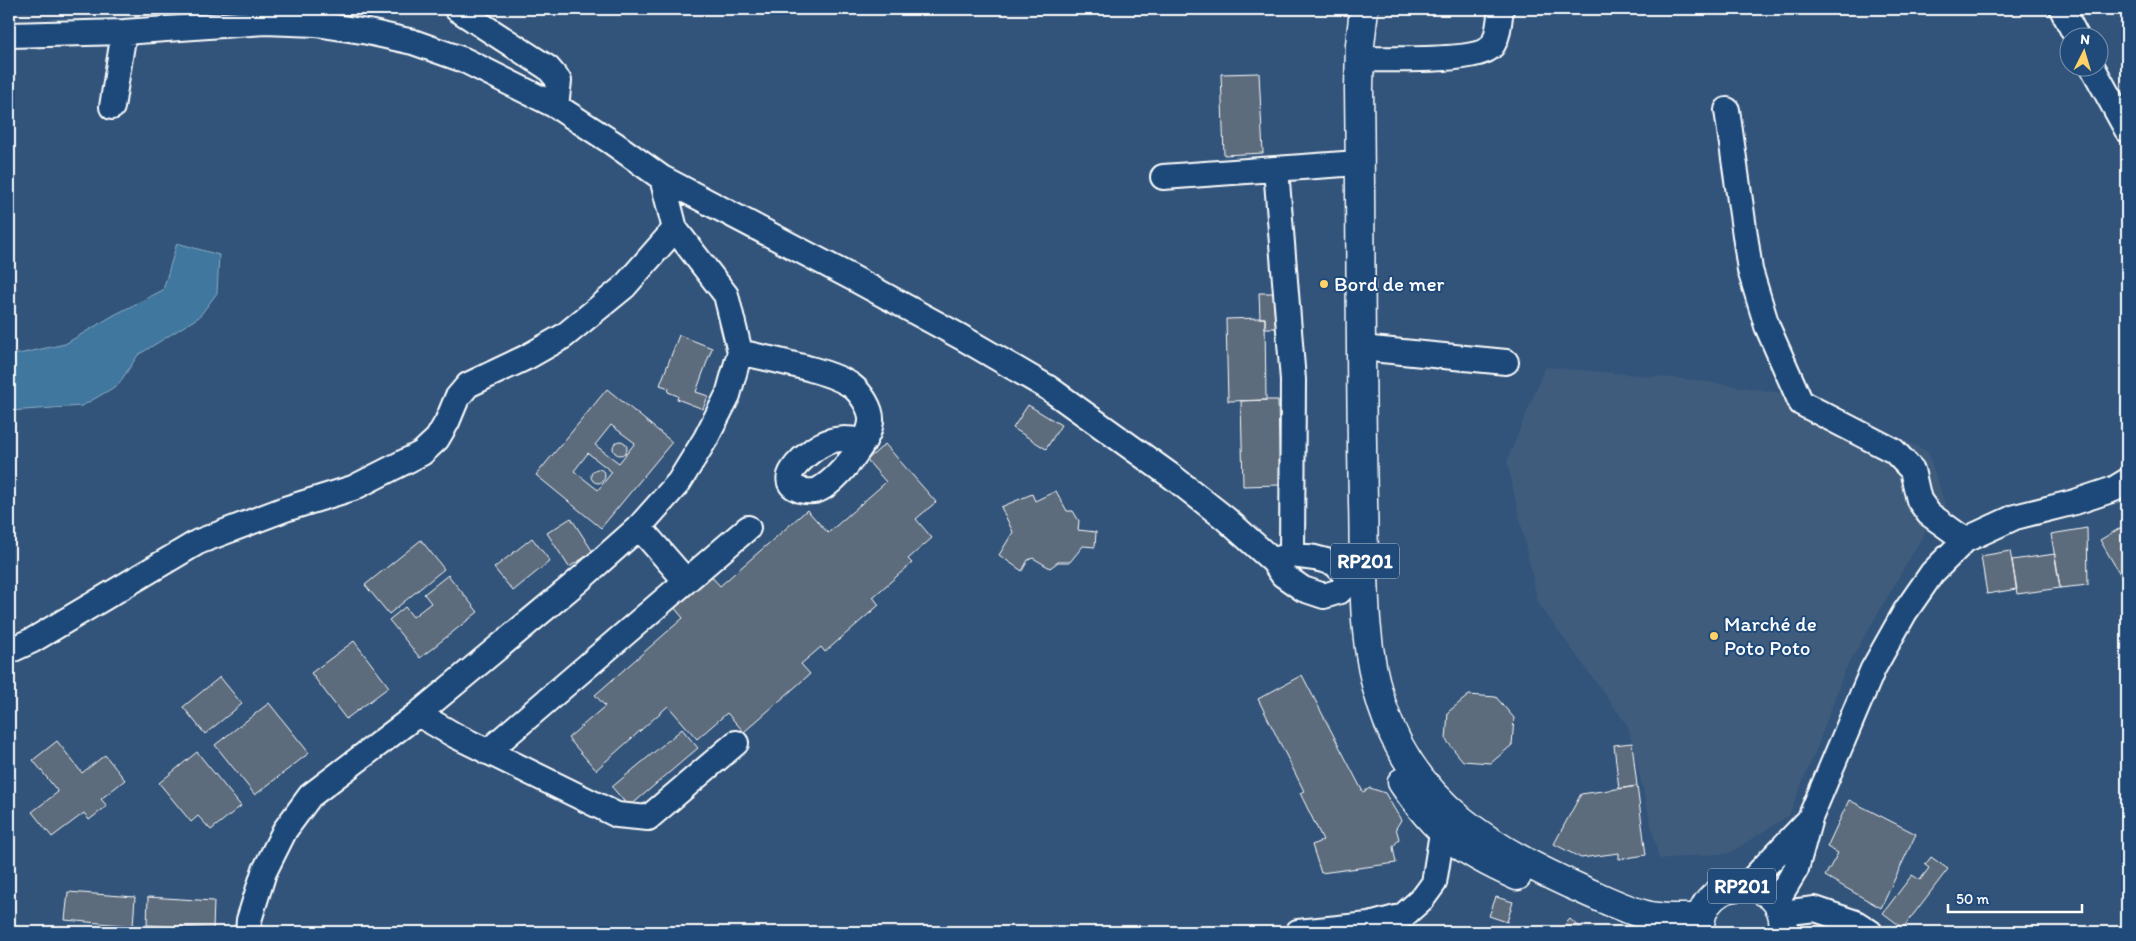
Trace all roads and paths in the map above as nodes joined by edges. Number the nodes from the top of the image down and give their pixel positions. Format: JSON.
{"nodes":[{"id":1,"x":457,"y":9,"type":"edge"},
{"id":2,"x":1347,"y":9,"type":"edge"},
{"id":3,"x":1364,"y":9,"type":"edge"},
{"id":4,"x":1501,"y":9,"type":"edge"},
{"id":5,"x":2062,"y":9,"type":"edge"},
{"id":6,"x":2072,"y":28,"type":"edge"},
{"id":7,"x":124,"y":32,"type":"junction"},
{"id":8,"x":9,"y":35,"type":"edge"},
{"id":9,"x":1359,"y":59,"type":"junction"},
{"id":10,"x":2098,"y":78,"type":"edge"},
{"id":11,"x":556,"y":106,"type":"junction"},
{"id":12,"x":112,"y":107,"type":"dead end"},
{"id":13,"x":1728,"y":110,"type":"dead end"},
{"id":14,"x":2127,"y":130,"type":"edge"},
{"id":15,"x":1344,"y":164,"type":"junction"},
{"id":16,"x":1276,"y":169,"type":"junction"},
{"id":17,"x":1163,"y":177,"type":"dead end"},
{"id":18,"x":662,"y":178,"type":"junction"},
{"id":19,"x":675,"y":229,"type":"junction"},
{"id":20,"x":1361,"y":348,"type":"junction"},
{"id":21,"x":740,"y":352,"type":"junction"},
{"id":22,"x":1506,"y":362,"type":"dead end"},
{"id":23,"x":864,"y":441,"type":"dead end"},
{"id":24,"x":2127,"y":481,"type":"edge"},
{"id":25,"x":639,"y":527,"type":"junction"},
{"id":26,"x":748,"y":528,"type":"dead end"},
{"id":27,"x":1965,"y":540,"type":"junction"},
{"id":28,"x":1282,"y":558,"type":"junction"},
{"id":29,"x":1357,"y":579,"type":"junction"},
{"id":30,"x":686,"y":581,"type":"junction"},
{"id":31,"x":9,"y":651,"type":"edge"},
{"id":32,"x":418,"y":714,"type":"junction"},
{"id":33,"x":736,"y":743,"type":"dead end"},
{"id":34,"x":487,"y":752,"type":"junction"},
{"id":35,"x":1810,"y":818,"type":"junction"},
{"id":36,"x":1442,"y":833,"type":"junction"},
{"id":37,"x":1747,"y":886,"type":"junction"},
{"id":38,"x":1780,"y":916,"type":"edge"},
{"id":39,"x":1701,"y":925,"type":"edge"},
{"id":40,"x":248,"y":932,"type":"edge"},
{"id":41,"x":1298,"y":932,"type":"edge"},
{"id":42,"x":1663,"y":932,"type":"edge"},
{"id":43,"x":1870,"y":932,"type":"edge"}],
"edges":[{"from":1,"to":11,"type":"street"},
{"from":2,"to":15,"type":"main road","number":"RP201"},
{"from":3,"to":9,"type":"main road","number":"RP201"},
{"from":4,"to":9,"type":"street"},
{"from":5,"to":6,"type":"street"},
{"from":7,"to":8,"type":"street"},
{"from":7,"to":11,"type":"street"},
{"from":7,"to":12,"type":"street"},
{"from":9,"to":20,"type":"main road","number":"RP201"},
{"from":10,"to":14,"type":"street"},
{"from":11,"to":18,"type":"street"},
{"from":13,"to":27,"type":"street"},
{"from":15,"to":16,"type":"street"},
{"from":15,"to":29,"type":"main road","number":"RP201"},
{"from":16,"to":17,"type":"street"},
{"from":16,"to":28,"type":"street"},
{"from":18,"to":19,"type":"street"},
{"from":18,"to":28,"type":"street"},
{"from":19,"to":21,"type":"street"},
{"from":19,"to":31,"type":"street"},
{"from":20,"to":22,"type":"street"},
{"from":20,"to":29,"type":"main road","number":"RP201"},
{"from":21,"to":23,"type":"street"},
{"from":21,"to":25,"type":"street"},
{"from":24,"to":27,"type":"street"},
{"from":25,"to":30,"type":"street"},
{"from":25,"to":32,"type":"street"},
{"from":26,"to":30,"type":"street"},
{"from":27,"to":35,"type":"street"},
{"from":28,"to":29,"type":"street"},
{"from":28,"to":29,"type":"street"},
{"from":29,"to":36,"type":"main road","number":"RP201"},
{"from":29,"to":39,"type":"main road","number":"RP201"},
{"from":30,"to":34,"type":"street"},
{"from":32,"to":34,"type":"street"},
{"from":32,"to":40,"type":"street"},
{"from":33,"to":34,"type":"street"},
{"from":35,"to":37,"type":"street"},
{"from":35,"to":38,"type":"street"},
{"from":36,"to":41,"type":"street"},
{"from":36,"to":42,"type":"main road","number":"RP201"},
{"from":37,"to":38,"type":"main road","number":"RP201"},
{"from":37,"to":39,"type":"main road","number":"RP201"},
{"from":38,"to":43,"type":"street"}]}
